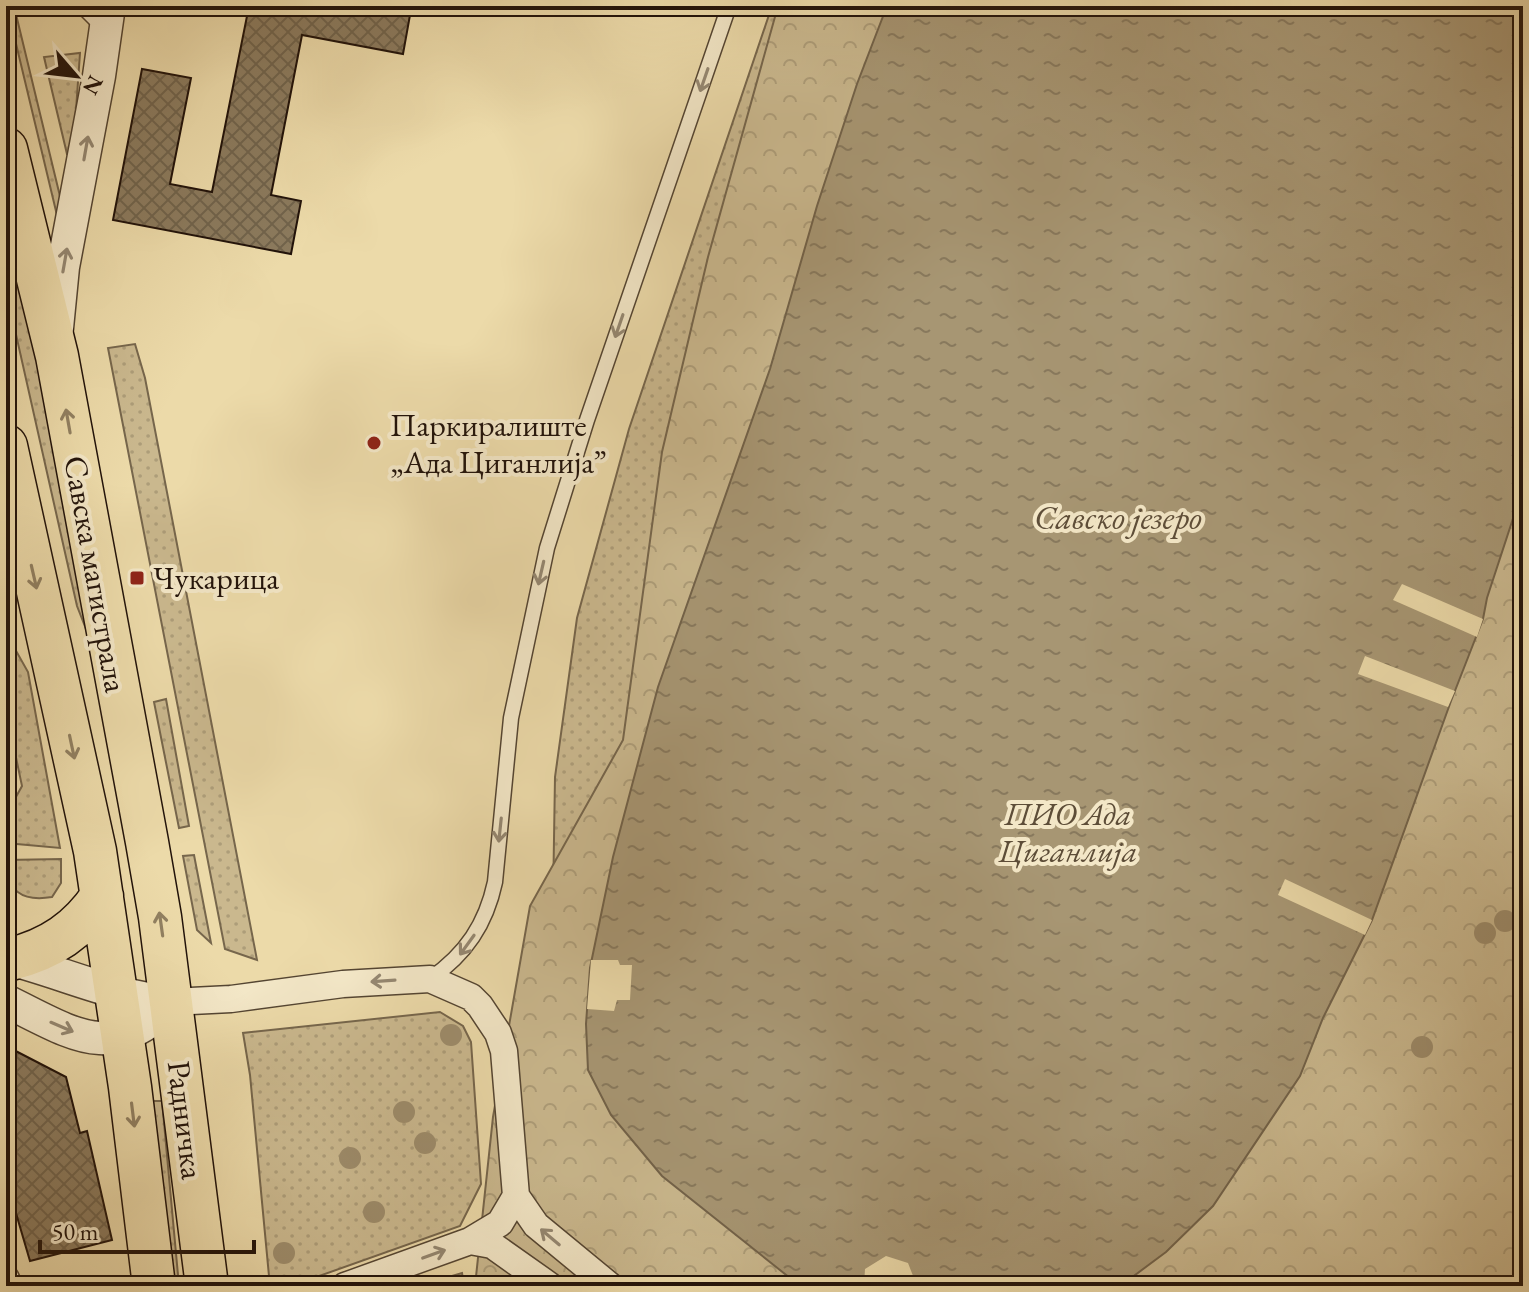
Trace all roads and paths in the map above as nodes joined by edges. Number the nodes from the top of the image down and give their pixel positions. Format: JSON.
{"nodes":[{"id":1,"x":82,"y":6,"type":"edge"},
{"id":2,"x":729,"y":6,"type":"edge"},
{"id":3,"x":108,"y":18,"type":"edge"},
{"id":4,"x":6,"y":149,"type":"edge"},
{"id":5,"x":57,"y":356,"type":"junction"},
{"id":6,"x":6,"y":446,"type":"edge"},
{"id":7,"x":102,"y":896,"type":"junction"},
{"id":8,"x":8,"y":959,"type":"edge"},
{"id":9,"x":430,"y":979,"type":"junction"},
{"id":10,"x":116,"y":992,"type":"junction"},
{"id":11,"x":6,"y":1001,"type":"edge"},
{"id":12,"x":171,"y":1002,"type":"junction"},
{"id":13,"x":123,"y":1038,"type":"junction"},
{"id":14,"x":516,"y":1196,"type":"junction"},
{"id":15,"x":470,"y":1241,"type":"junction"},
{"id":16,"x":6,"y":1279,"type":"edge"},
{"id":17,"x":9,"y":1286,"type":"edge"},
{"id":18,"x":154,"y":1286,"type":"edge"},
{"id":19,"x":207,"y":1286,"type":"edge"},
{"id":20,"x":345,"y":1286,"type":"edge"},
{"id":21,"x":550,"y":1286,"type":"edge"},
{"id":22,"x":610,"y":1286,"type":"edge"}],
"edges":[{"from":1,"to":3,"type":"lane"},
{"from":2,"to":9,"type":"lane","one_way":true},
{"from":5,"to":3,"type":"street","one_way":true},
{"from":4,"to":5,"type":"main road","name":"Савска магистрала"},
{"from":12,"to":5,"type":"main road","name":"Савска магистрала","one_way":true},
{"from":6,"to":7,"type":"main road","name":"Савска магистрала","one_way":true},
{"from":7,"to":8,"type":"main road"},
{"from":7,"to":10,"type":"main road","name":"Савска магистрала"},
{"from":8,"to":10,"type":"street"},
{"from":9,"to":12,"type":"street","one_way":true},
{"from":9,"to":14,"type":"street"},
{"from":10,"to":12,"type":"street"},
{"from":10,"to":13,"type":"main road","name":"Савска магистрала"},
{"from":11,"to":13,"type":"street","name":"Радничка","one_way":true},
{"from":12,"to":13,"type":"street","name":"Радничка"},
{"from":12,"to":19,"type":"main road","name":"Радничка"},
{"from":13,"to":18,"type":"main road","name":"Радничка","one_way":true},
{"from":14,"to":15,"type":"street"},
{"from":22,"to":14,"type":"street","one_way":true},
{"from":20,"to":15,"type":"street","one_way":true},
{"from":15,"to":21,"type":"street"},
{"from":16,"to":17,"type":"street"}]}
